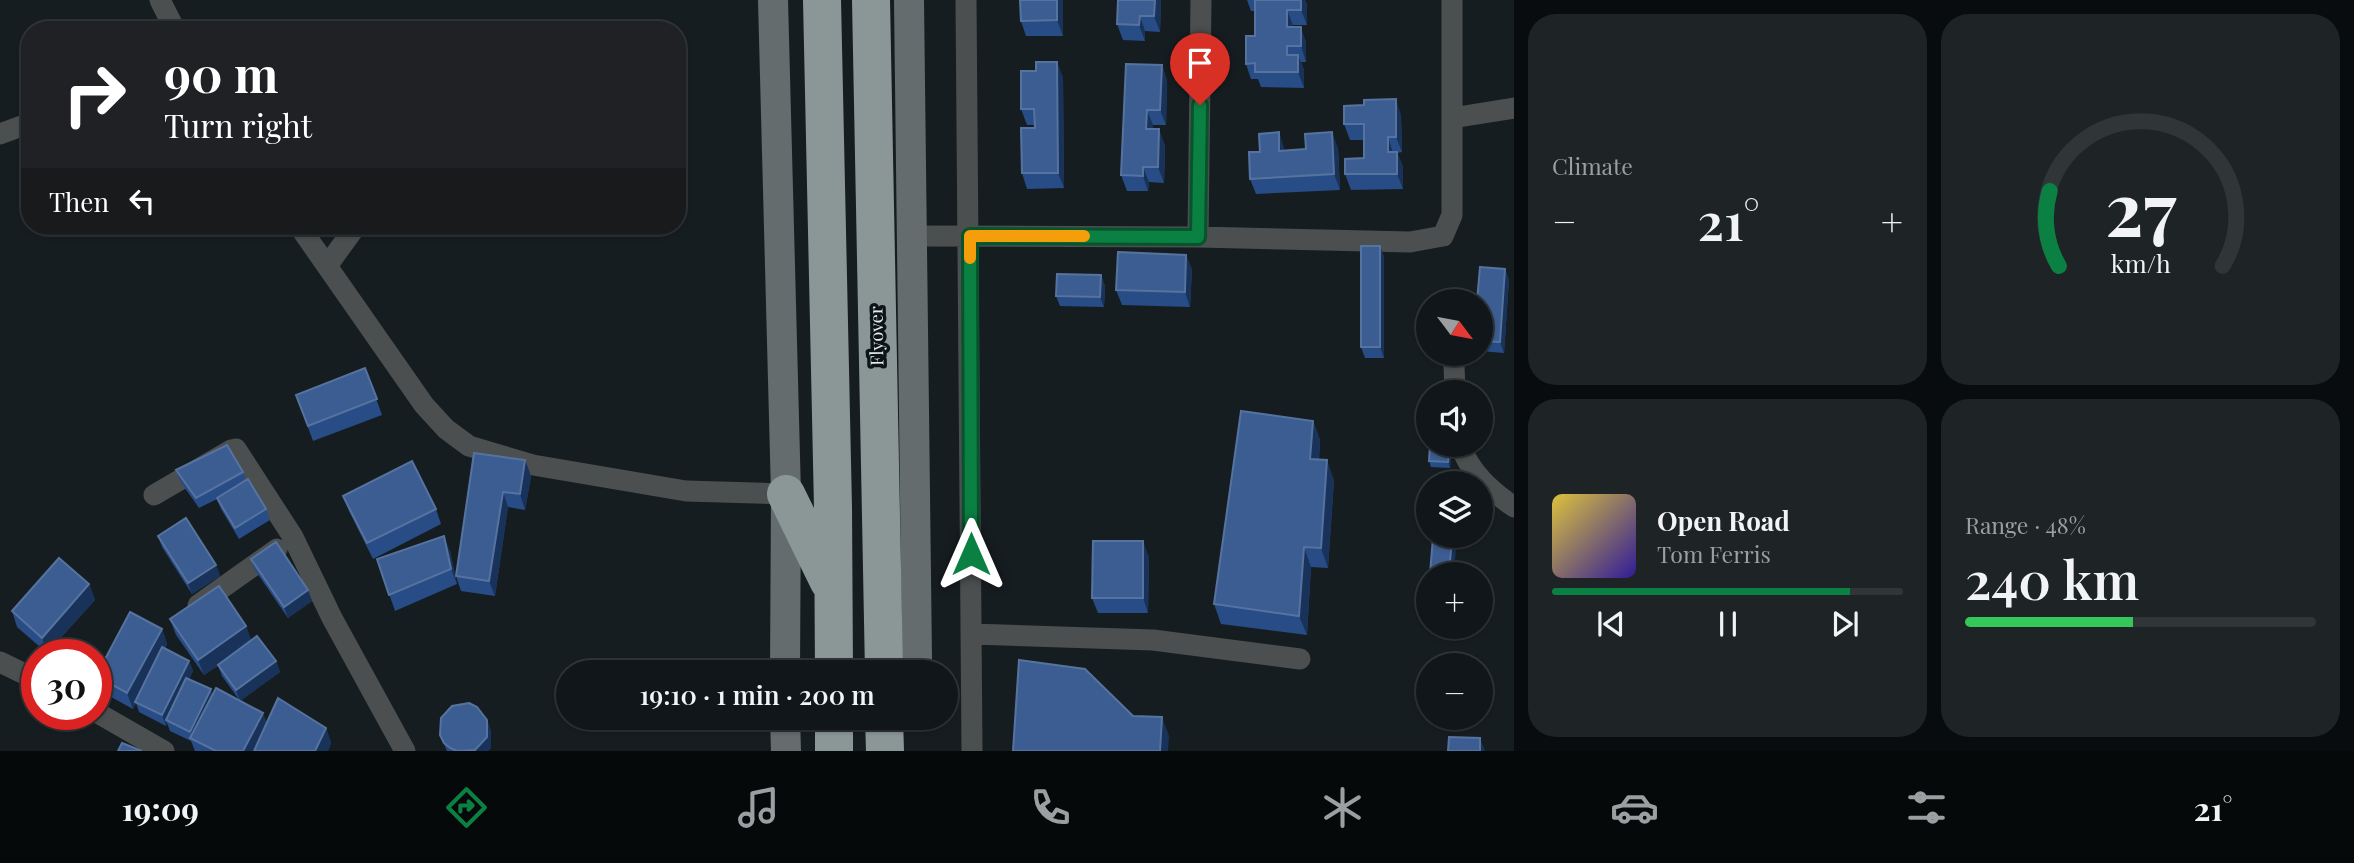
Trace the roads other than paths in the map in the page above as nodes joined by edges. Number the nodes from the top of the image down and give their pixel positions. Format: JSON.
{"nodes":[{"id":1,"x":160,"y":0,"type":"edge"},
{"id":2,"x":773,"y":0,"type":"edge"},
{"id":3,"x":822,"y":0,"type":"edge"},
{"id":4,"x":871,"y":0,"type":"edge"},
{"id":5,"x":909,"y":0,"type":"edge"},
{"id":6,"x":967,"y":0,"type":"edge"},
{"id":7,"x":1201,"y":0,"type":"edge"},
{"id":8,"x":1452,"y":0,"type":"edge"},
{"id":9,"x":170,"y":21,"type":"edge"},
{"id":10,"x":1514,"y":108,"type":"edge"},
{"id":11,"x":1452,"y":118,"type":"junction"},
{"id":12,"x":21,"y":126,"type":"edge"},
{"id":13,"x":0,"y":134,"type":"edge"},
{"id":14,"x":305,"y":235,"type":"edge"},
{"id":15,"x":349,"y":235,"type":"edge"},
{"id":16,"x":912,"y":236,"type":"junction"},
{"id":17,"x":970,"y":236,"type":"junction"},
{"id":18,"x":1198,"y":237,"type":"junction"},
{"id":19,"x":327,"y":266,"type":"junction"},
{"id":20,"x":1464,"y":457,"type":"edge"},
{"id":21,"x":786,"y":494,"type":"junction"},
{"id":22,"x":154,"y":495,"type":"dead end"},
{"id":23,"x":1514,"y":508,"type":"edge"},
{"id":24,"x":293,"y":537,"type":"junction"},
{"id":25,"x":835,"y":594,"type":"junction"},
{"id":26,"x":180,"y":618,"type":"edge"},
{"id":27,"x":971,"y":634,"type":"junction"},
{"id":28,"x":1300,"y":659,"type":"dead end"},
{"id":29,"x":785,"y":660,"type":"edge"},
{"id":30,"x":834,"y":660,"type":"edge"},
{"id":31,"x":884,"y":660,"type":"edge"},
{"id":32,"x":917,"y":660,"type":"edge"},
{"id":33,"x":0,"y":662,"type":"edge"},
{"id":34,"x":21,"y":672,"type":"edge"},
{"id":35,"x":112,"y":721,"type":"edge"},
{"id":36,"x":785,"y":730,"type":"edge"},
{"id":37,"x":834,"y":730,"type":"edge"},
{"id":38,"x":164,"y":751,"type":"edge"},
{"id":39,"x":405,"y":751,"type":"edge"},
{"id":40,"x":786,"y":751,"type":"edge"},
{"id":41,"x":834,"y":751,"type":"edge"},
{"id":42,"x":972,"y":751,"type":"edge"}],
"edges":[{"from":1,"to":9,"type":"street"},
{"from":2,"to":21,"type":"street"},
{"from":3,"to":25,"type":"highway"},
{"from":4,"to":31,"type":"highway","name":"Flyover"},
{"from":5,"to":16,"type":"street"},
{"from":6,"to":17,"type":"street"},
{"from":7,"to":18,"type":"street"},
{"from":8,"to":11,"type":"street"},
{"from":10,"to":11,"type":"street"},
{"from":11,"to":18,"type":"street"},
{"from":12,"to":13,"type":"street"},
{"from":14,"to":19,"type":"street"},
{"from":15,"to":19,"type":"street"},
{"from":16,"to":17,"type":"street"},
{"from":16,"to":32,"type":"street"},
{"from":17,"to":18,"type":"street"},
{"from":17,"to":27,"type":"street"},
{"from":19,"to":21,"type":"street"},
{"from":20,"to":23,"type":"street"},
{"from":21,"to":25,"type":"highway"},
{"from":21,"to":29,"type":"street"},
{"from":22,"to":24,"type":"street"},
{"from":24,"to":26,"type":"street"},
{"from":24,"to":39,"type":"street"},
{"from":25,"to":30,"type":"highway"},
{"from":27,"to":28,"type":"street"},
{"from":27,"to":42,"type":"street"},
{"from":33,"to":34,"type":"street"},
{"from":35,"to":38,"type":"street"},
{"from":36,"to":40,"type":"street"},
{"from":37,"to":41,"type":"highway"}]}
